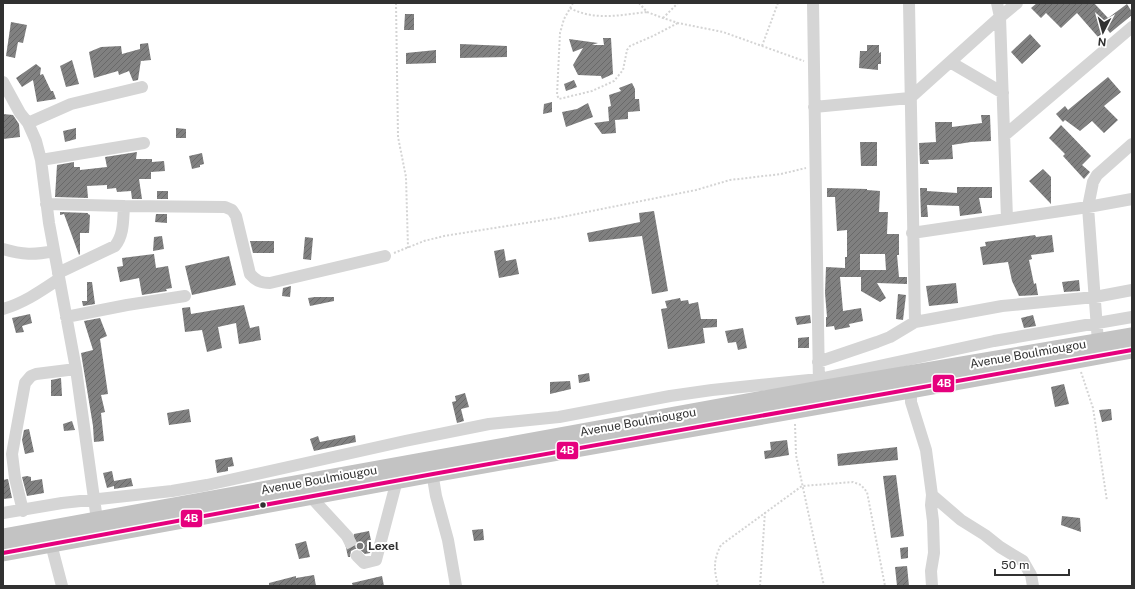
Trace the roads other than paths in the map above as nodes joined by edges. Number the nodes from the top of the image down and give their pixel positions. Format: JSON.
{"nodes":[{"id":1,"x":813,"y":3,"type":"edge"},
{"id":2,"x":909,"y":3,"type":"edge"},
{"id":3,"x":997,"y":3,"type":"edge"},
{"id":4,"x":1017,"y":3,"type":"edge"},
{"id":5,"x":1000,"y":17,"type":"junction"},
{"id":6,"x":1132,"y":27,"type":"edge"},
{"id":7,"x":950,"y":62,"type":"junction"},
{"id":8,"x":3,"y":82,"type":"edge"},
{"id":9,"x":142,"y":87,"type":"dead end"},
{"id":10,"x":1003,"y":93,"type":"junction"},
{"id":11,"x":910,"y":98,"type":"junction"},
{"id":12,"x":814,"y":107,"type":"junction"},
{"id":13,"x":28,"y":123,"type":"junction"},
{"id":14,"x":1005,"y":135,"type":"junction"},
{"id":15,"x":144,"y":143,"type":"dead end"},
{"id":16,"x":1132,"y":144,"type":"edge"},
{"id":17,"x":41,"y":160,"type":"junction"},
{"id":18,"x":1132,"y":199,"type":"edge"},
{"id":19,"x":46,"y":204,"type":"junction"},
{"id":20,"x":124,"y":206,"type":"junction"},
{"id":21,"x":1088,"y":207,"type":"junction"},
{"id":22,"x":1007,"y":220,"type":"junction"},
{"id":23,"x":912,"y":233,"type":"junction"},
{"id":24,"x":3,"y":250,"type":"edge"},
{"id":25,"x":54,"y":251,"type":"junction"},
{"id":26,"x":385,"y":256,"type":"road end"},
{"id":27,"x":59,"y":276,"type":"junction"},
{"id":28,"x":1132,"y":290,"type":"edge"},
{"id":29,"x":185,"y":296,"type":"dead end"},
{"id":30,"x":1095,"y":297,"type":"junction"},
{"id":31,"x":3,"y":309,"type":"edge"},
{"id":32,"x":66,"y":317,"type":"junction"},
{"id":33,"x":1132,"y":317,"type":"edge"},
{"id":34,"x":915,"y":322,"type":"junction"},
{"id":35,"x":1096,"y":323,"type":"junction"},
{"id":36,"x":1132,"y":336,"type":"edge"},
{"id":37,"x":1098,"y":342,"type":"junction"},
{"id":38,"x":1132,"y":350,"type":"edge"},
{"id":39,"x":818,"y":362,"type":"junction"},
{"id":40,"x":76,"y":369,"type":"junction"},
{"id":41,"x":819,"y":384,"type":"junction"},
{"id":42,"x":911,"y":390,"type":"junction"},
{"id":43,"x":3,"y":445,"type":"edge"},
{"id":44,"x":12,"y":454,"type":"junction"},
{"id":45,"x":431,"y":467,"type":"junction"},
{"id":46,"x":397,"y":480,"type":"junction"},
{"id":47,"x":932,"y":495,"type":"junction"},
{"id":48,"x":310,"y":496,"type":"junction"},
{"id":49,"x":95,"y":499,"type":"junction"},
{"id":50,"x":23,"y":511,"type":"junction"},
{"id":51,"x":3,"y":513,"type":"edge"},
{"id":52,"x":97,"y":520,"type":"junction"},
{"id":53,"x":347,"y":536,"type":"tunnel mouth"},
{"id":54,"x":3,"y":537,"type":"edge"},
{"id":55,"x":51,"y":544,"type":"junction"},
{"id":56,"x":3,"y":553,"type":"edge"},
{"id":57,"x":357,"y":556,"type":"dead end"},
{"id":58,"x":62,"y":586,"type":"edge"},
{"id":59,"x":456,"y":586,"type":"edge"},
{"id":60,"x":932,"y":586,"type":"edge"},
{"id":61,"x":1033,"y":586,"type":"edge"}],
"edges":[{"from":1,"to":12,"type":"street"},
{"from":2,"to":11,"type":"street"},
{"from":3,"to":5,"type":"street"},
{"from":4,"to":5,"type":"street"},
{"from":5,"to":7,"type":"street"},
{"from":5,"to":10,"type":"street"},
{"from":6,"to":14,"type":"street"},
{"from":7,"to":10,"type":"street"},
{"from":7,"to":11,"type":"street"},
{"from":8,"to":13,"type":"street"},
{"from":9,"to":13,"type":"street"},
{"from":10,"to":14,"type":"street"},
{"from":11,"to":12,"type":"street"},
{"from":11,"to":23,"type":"street"},
{"from":12,"to":39,"type":"street"},
{"from":13,"to":17,"type":"street"},
{"from":14,"to":22,"type":"street"},
{"from":15,"to":17,"type":"street"},
{"from":16,"to":21,"type":"street"},
{"from":17,"to":19,"type":"street"},
{"from":18,"to":21,"type":"street"},
{"from":19,"to":20,"type":"street"},
{"from":19,"to":25,"type":"street"},
{"from":20,"to":26,"type":"street"},
{"from":20,"to":27,"type":"street"},
{"from":21,"to":22,"type":"street"},
{"from":21,"to":30,"type":"street"},
{"from":22,"to":23,"type":"street"},
{"from":23,"to":34,"type":"street"},
{"from":24,"to":25,"type":"street"},
{"from":25,"to":27,"type":"street"},
{"from":27,"to":31,"type":"street"},
{"from":27,"to":32,"type":"street"},
{"from":28,"to":30,"type":"street"},
{"from":29,"to":32,"type":"street"},
{"from":30,"to":34,"type":"street"},
{"from":30,"to":35,"type":"street"},
{"from":32,"to":40,"type":"street"},
{"from":33,"to":35,"type":"street"},
{"from":34,"to":39,"type":"street"},
{"from":35,"to":37,"type":"street"},
{"from":35,"to":41,"type":"street"},
{"from":36,"to":37,"type":"highway","name":"Avenue Boulmiougou"},
{"from":37,"to":41,"type":"highway","name":"Avenue Boulmiougou"},
{"from":38,"to":42,"type":"highway","name":"Avenue Boulmiougou"},
{"from":39,"to":41,"type":"street"},
{"from":40,"to":44,"type":"street"},
{"from":40,"to":49,"type":"street"},
{"from":41,"to":45,"type":"highway","name":"Avenue Boulmiougou"},
{"from":41,"to":49,"type":"street"},
{"from":42,"to":45,"type":"highway","name":"Avenue Boulmiougou"},
{"from":42,"to":47,"type":"street"},
{"from":43,"to":44,"type":"street"},
{"from":44,"to":50,"type":"street"},
{"from":45,"to":46,"type":"highway","name":"Avenue Boulmiougou"},
{"from":45,"to":52,"type":"highway","name":"Avenue Boulmiougou"},
{"from":45,"to":59,"type":"street"},
{"from":46,"to":48,"type":"highway","name":"Avenue Boulmiougou"},
{"from":46,"to":57,"type":"street"},
{"from":47,"to":60,"type":"street"},
{"from":47,"to":61,"type":"street"},
{"from":48,"to":53,"type":"street"},
{"from":48,"to":55,"type":"highway","name":"Avenue Boulmiougou"},
{"from":49,"to":50,"type":"street"},
{"from":49,"to":52,"type":"street"},
{"from":50,"to":51,"type":"street"},
{"from":52,"to":54,"type":"highway","name":"Avenue Boulmiougou"},
{"from":55,"to":56,"type":"highway","name":"Avenue Boulmiougou"},
{"from":55,"to":58,"type":"street"}]}
